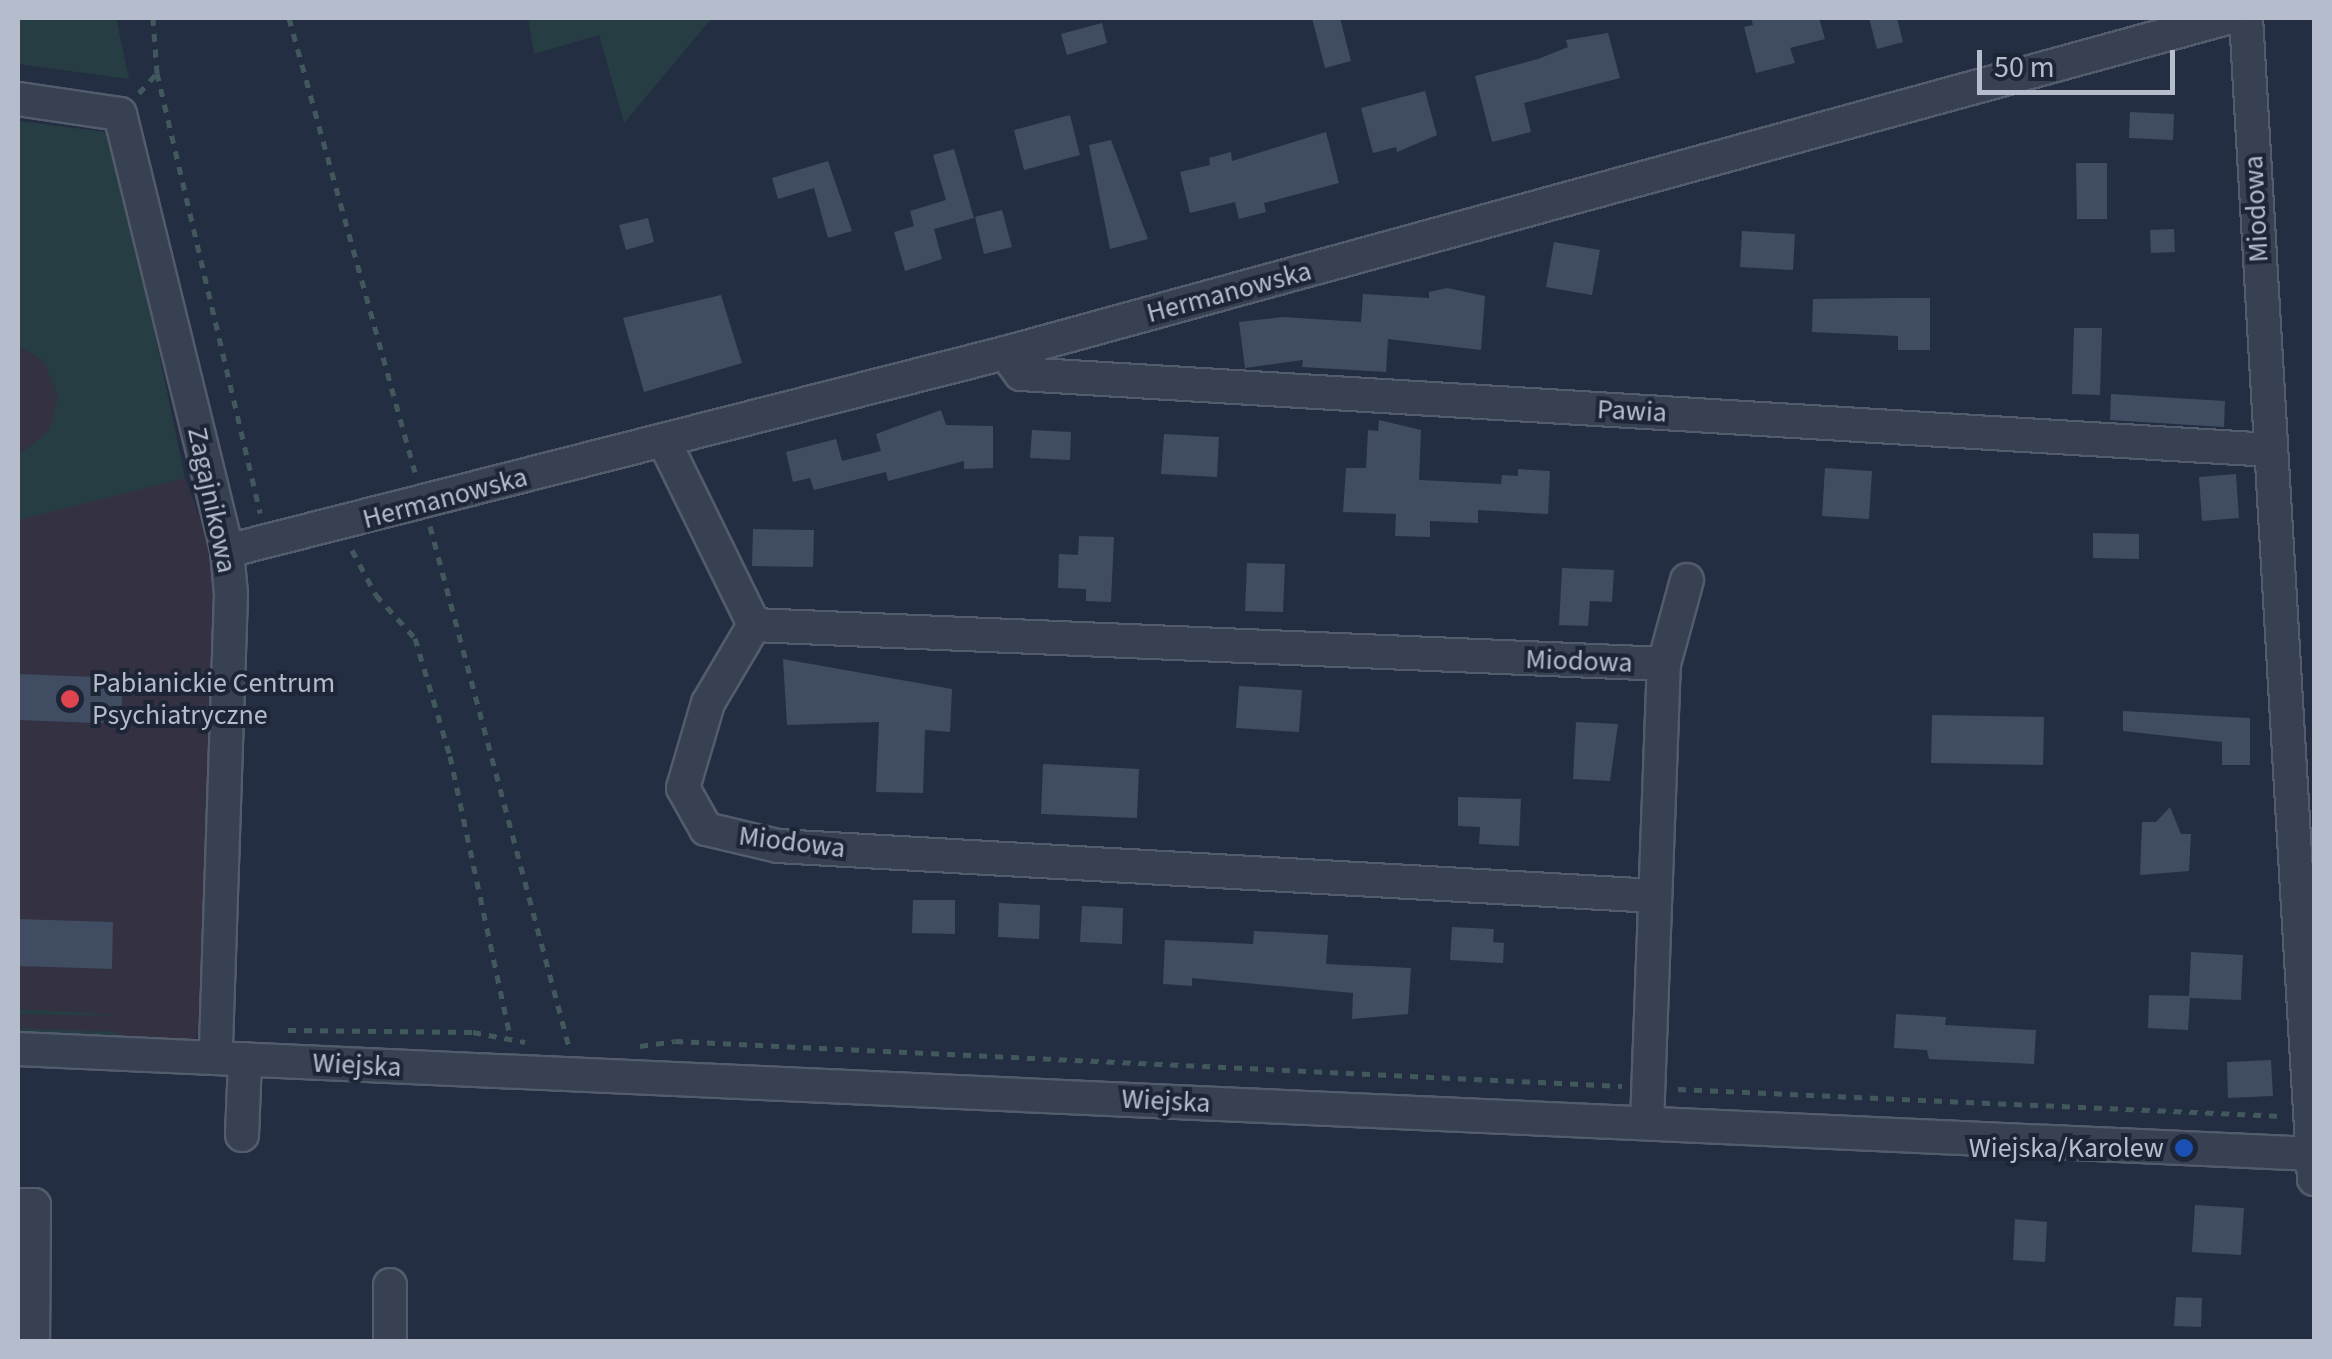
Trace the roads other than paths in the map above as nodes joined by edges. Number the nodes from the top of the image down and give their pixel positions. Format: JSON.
{"nodes":[{"id":1,"x":2227,"y":18,"type":"edge"},
{"id":2,"x":2246,"y":18,"type":"edge"},
{"id":3,"x":18,"y":98,"type":"edge"},
{"id":4,"x":1005,"y":353,"type":"junction"},
{"id":5,"x":664,"y":441,"type":"junction"},
{"id":6,"x":2270,"y":450,"type":"junction"},
{"id":7,"x":227,"y":551,"type":"junction"},
{"id":8,"x":1688,"y":580,"type":"dead end"},
{"id":9,"x":754,"y":625,"type":"junction"},
{"id":10,"x":1664,"y":664,"type":"junction"},
{"id":11,"x":1655,"y":896,"type":"junction"},
{"id":12,"x":18,"y":1049,"type":"edge"},
{"id":13,"x":230,"y":1059,"type":"junction"},
{"id":14,"x":1647,"y":1122,"type":"junction"},
{"id":15,"x":242,"y":1135,"type":"dead end"},
{"id":16,"x":2314,"y":1162,"type":"edge"},
{"id":17,"x":18,"y":1205,"type":"edge"},
{"id":18,"x":390,"y":1286,"type":"dead end"},
{"id":19,"x":34,"y":1342,"type":"edge"},
{"id":20,"x":390,"y":1342,"type":"edge"}],
"edges":[{"from":1,"to":4,"type":"street","name":"Hermanowska"},
{"from":2,"to":6,"type":"street","name":"Miodowa"},
{"from":3,"to":7,"type":"street","name":"Zagajnikowa"},
{"from":4,"to":5,"type":"street","name":"Hermanowska"},
{"from":4,"to":6,"type":"street","name":"Pawia"},
{"from":5,"to":7,"type":"street","name":"Hermanowska"},
{"from":5,"to":9,"type":"street"},
{"from":6,"to":16,"type":"street","name":"Miodowa"},
{"from":7,"to":13,"type":"street","name":"Zagajnikowa"},
{"from":8,"to":10,"type":"street","name":"Miodowa"},
{"from":9,"to":10,"type":"street","name":"Miodowa"},
{"from":9,"to":11,"type":"street","name":"Miodowa"},
{"from":10,"to":11,"type":"street","name":"Miodowa"},
{"from":11,"to":14,"type":"street","name":"Miodowa"},
{"from":12,"to":13,"type":"street","name":"Wiejska"},
{"from":13,"to":14,"type":"street","name":"Wiejska"},
{"from":13,"to":15,"type":"street","name":"Zagajnikowa"},
{"from":14,"to":16,"type":"street","name":"Wiejska"},
{"from":17,"to":19,"type":"street"},
{"from":18,"to":20,"type":"street"}]}
